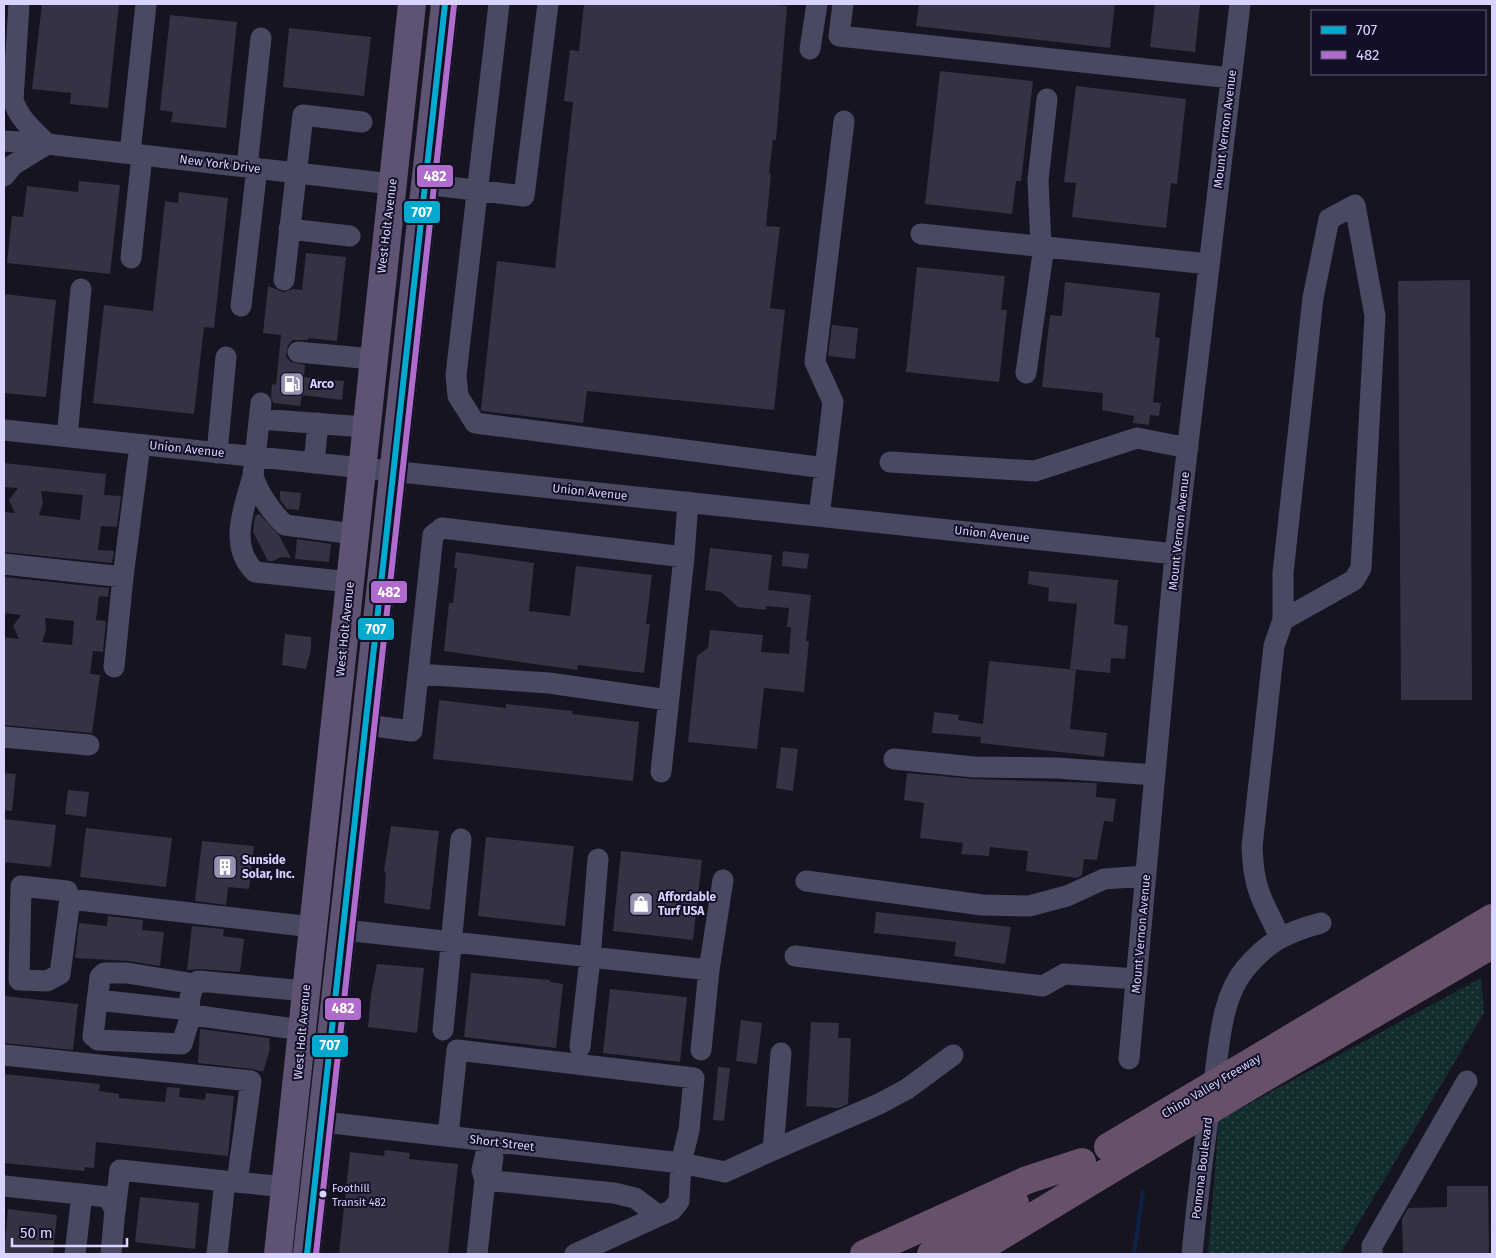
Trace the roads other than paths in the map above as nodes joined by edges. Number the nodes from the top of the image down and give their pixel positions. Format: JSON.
{"nodes":[{"id":1,"x":19,"y":4,"type":"edge"},
{"id":2,"x":146,"y":4,"type":"edge"},
{"id":3,"x":412,"y":4,"type":"edge"},
{"id":4,"x":445,"y":4,"type":"edge"},
{"id":5,"x":499,"y":4,"type":"edge"},
{"id":6,"x":548,"y":4,"type":"edge"},
{"id":7,"x":816,"y":4,"type":"edge"},
{"id":8,"x":843,"y":4,"type":"edge"},
{"id":9,"x":1240,"y":4,"type":"edge"},
{"id":10,"x":261,"y":38,"type":"dead end"},
{"id":11,"x":810,"y":49,"type":"dead end"},
{"id":12,"x":1231,"y":78,"type":"junction"},
{"id":13,"x":1047,"y":99,"type":"dead end"},
{"id":14,"x":844,"y":121,"type":"dead end"},
{"id":15,"x":362,"y":122,"type":"dead end"},
{"id":16,"x":4,"y":141,"type":"edge"},
{"id":17,"x":47,"y":144,"type":"junction"},
{"id":18,"x":136,"y":154,"type":"junction"},
{"id":19,"x":252,"y":167,"type":"junction"},
{"id":20,"x":296,"y":172,"type":"junction"},
{"id":21,"x":4,"y":176,"type":"edge"},
{"id":22,"x":392,"y":184,"type":"junction"},
{"id":23,"x":425,"y":184,"type":"junction"},
{"id":24,"x":477,"y":191,"type":"junction"},
{"id":25,"x":289,"y":229,"type":"junction"},
{"id":26,"x":921,"y":234,"type":"dead end"},
{"id":27,"x":350,"y":236,"type":"dead end"},
{"id":28,"x":1042,"y":246,"type":"junction"},
{"id":29,"x":131,"y":258,"type":"dead end"},
{"id":30,"x":1209,"y":264,"type":"junction"},
{"id":31,"x":284,"y":280,"type":"dead end"},
{"id":32,"x":81,"y":289,"type":"dead end"},
{"id":33,"x":241,"y":306,"type":"dead end"},
{"id":34,"x":298,"y":352,"type":"dead end"},
{"id":35,"x":226,"y":357,"type":"dead end"},
{"id":36,"x":372,"y":359,"type":"junction"},
{"id":37,"x":1026,"y":373,"type":"dead end"},
{"id":38,"x":318,"y":423,"type":"junction"},
{"id":39,"x":364,"y":427,"type":"junction"},
{"id":40,"x":4,"y":430,"type":"edge"},
{"id":41,"x":67,"y":437,"type":"junction"},
{"id":42,"x":140,"y":445,"type":"junction"},
{"id":43,"x":1188,"y":448,"type":"junction"},
{"id":44,"x":217,"y":453,"type":"junction"},
{"id":45,"x":890,"y":462,"type":"dead end"},
{"id":46,"x":314,"y":463,"type":"junction"},
{"id":47,"x":254,"y":466,"type":"junction"},
{"id":48,"x":360,"y":468,"type":"junction"},
{"id":49,"x":825,"y":468,"type":"junction"},
{"id":50,"x":394,"y":472,"type":"junction"},
{"id":51,"x":688,"y":502,"type":"junction"},
{"id":52,"x":819,"y":516,"type":"junction"},
{"id":53,"x":354,"y":534,"type":"junction"},
{"id":54,"x":1176,"y":554,"type":"junction"},
{"id":55,"x":684,"y":557,"type":"junction"},
{"id":56,"x":4,"y":564,"type":"edge"},
{"id":57,"x":123,"y":577,"type":"junction"},
{"id":58,"x":350,"y":582,"type":"junction"},
{"id":59,"x":1283,"y":620,"type":"junction"},
{"id":60,"x":114,"y":667,"type":"dead end"},
{"id":61,"x":418,"y":674,"type":"junction"},
{"id":62,"x":668,"y":700,"type":"junction"},
{"id":63,"x":366,"y":725,"type":"junction"},
{"id":64,"x":4,"y":737,"type":"edge"},
{"id":65,"x":89,"y":745,"type":"dead end"},
{"id":66,"x":894,"y":759,"type":"dead end"},
{"id":67,"x":661,"y":772,"type":"dead end"},
{"id":68,"x":1155,"y":775,"type":"junction"},
{"id":69,"x":461,"y":839,"type":"dead end"},
{"id":70,"x":598,"y":859,"type":"dead end"},
{"id":71,"x":1146,"y":876,"type":"junction"},
{"id":72,"x":723,"y":880,"type":"dead end"},
{"id":73,"x":806,"y":881,"type":"dead end"},
{"id":74,"x":70,"y":899,"type":"junction"},
{"id":75,"x":1492,"y":918,"type":"edge"},
{"id":76,"x":1320,"y":923,"type":"dead end"},
{"id":77,"x":312,"y":927,"type":"junction"},
{"id":78,"x":344,"y":930,"type":"junction"},
{"id":79,"x":1280,"y":937,"type":"junction"},
{"id":80,"x":452,"y":943,"type":"junction"},
{"id":81,"x":1492,"y":945,"type":"edge"},
{"id":82,"x":795,"y":956,"type":"dead end"},
{"id":83,"x":590,"y":958,"type":"junction"},
{"id":84,"x":709,"y":970,"type":"junction"},
{"id":85,"x":1136,"y":979,"type":"junction"},
{"id":86,"x":195,"y":984,"type":"junction"},
{"id":87,"x":306,"y":991,"type":"junction"},
{"id":88,"x":97,"y":1000,"type":"junction"},
{"id":89,"x":190,"y":1012,"type":"junction"},
{"id":90,"x":302,"y":1030,"type":"junction"},
{"id":91,"x":442,"y":1030,"type":"dead end"},
{"id":92,"x":580,"y":1047,"type":"dead end"},
{"id":93,"x":701,"y":1050,"type":"dead end"},
{"id":94,"x":781,"y":1053,"type":"dead end"},
{"id":95,"x":4,"y":1055,"type":"edge"},
{"id":96,"x":952,"y":1055,"type":"dead end"},
{"id":97,"x":1129,"y":1059,"type":"dead end"},
{"id":98,"x":1256,"y":1071,"type":"junction"},
{"id":99,"x":328,"y":1073,"type":"junction"},
{"id":100,"x":1467,"y":1082,"type":"dead end"},
{"id":101,"x":323,"y":1122,"type":"junction"},
{"id":102,"x":448,"y":1136,"type":"junction"},
{"id":103,"x":488,"y":1145,"type":"junction"},
{"id":104,"x":773,"y":1150,"type":"junction"},
{"id":105,"x":1098,"y":1160,"type":"junction"},
{"id":106,"x":681,"y":1163,"type":"junction"},
{"id":107,"x":485,"y":1180,"type":"junction"},
{"id":108,"x":231,"y":1182,"type":"junction"},
{"id":109,"x":4,"y":1186,"type":"edge"},
{"id":110,"x":286,"y":1187,"type":"junction"},
{"id":111,"x":82,"y":1194,"type":"junction"},
{"id":112,"x":115,"y":1212,"type":"junction"},
{"id":113,"x":659,"y":1216,"type":"junction"},
{"id":114,"x":74,"y":1254,"type":"edge"},
{"id":115,"x":111,"y":1254,"type":"edge"},
{"id":116,"x":218,"y":1254,"type":"edge"},
{"id":117,"x":278,"y":1254,"type":"edge"},
{"id":118,"x":307,"y":1254,"type":"edge"},
{"id":119,"x":477,"y":1254,"type":"edge"},
{"id":120,"x":575,"y":1254,"type":"edge"},
{"id":121,"x":864,"y":1254,"type":"edge"},
{"id":122,"x":931,"y":1254,"type":"edge"},
{"id":123,"x":971,"y":1254,"type":"edge"},
{"id":124,"x":1192,"y":1254,"type":"edge"},
{"id":125,"x":1372,"y":1254,"type":"edge"}],
"edges":[{"from":1,"to":17,"type":"street"},
{"from":2,"to":18,"type":"street"},
{"from":3,"to":22,"type":"main road","name":"West Holt Avenue"},
{"from":4,"to":23,"type":"main road"},
{"from":5,"to":24,"type":"street"},
{"from":6,"to":24,"type":"street"},
{"from":7,"to":11,"type":"street"},
{"from":8,"to":12,"type":"street"},
{"from":9,"to":12,"type":"street","name":"Mount Vernon Avenue"},
{"from":10,"to":19,"type":"street"},
{"from":12,"to":30,"type":"street","name":"Mount Vernon Avenue"},
{"from":13,"to":28,"type":"street"},
{"from":14,"to":49,"type":"street"},
{"from":15,"to":20,"type":"street"},
{"from":16,"to":17,"type":"street","name":"New York Drive"},
{"from":17,"to":18,"type":"street","name":"New York Drive"},
{"from":17,"to":21,"type":"street"},
{"from":18,"to":19,"type":"street","name":"New York Drive"},
{"from":18,"to":29,"type":"street"},
{"from":19,"to":20,"type":"street","name":"New York Drive"},
{"from":19,"to":33,"type":"street"},
{"from":20,"to":22,"type":"street","name":"New York Drive"},
{"from":20,"to":25,"type":"street"},
{"from":22,"to":36,"type":"main road","name":"West Holt Avenue"},
{"from":23,"to":24,"type":"street"},
{"from":23,"to":50,"type":"main road"},
{"from":24,"to":49,"type":"street"},
{"from":25,"to":27,"type":"street"},
{"from":25,"to":31,"type":"street"},
{"from":26,"to":28,"type":"street"},
{"from":28,"to":30,"type":"street"},
{"from":28,"to":37,"type":"street"},
{"from":30,"to":43,"type":"street","name":"Mount Vernon Avenue"},
{"from":32,"to":41,"type":"street"},
{"from":34,"to":36,"type":"street"},
{"from":35,"to":44,"type":"street"},
{"from":36,"to":39,"type":"main road","name":"West Holt Avenue"},
{"from":38,"to":39,"type":"street"},
{"from":38,"to":46,"type":"street"},
{"from":38,"to":47,"type":"street"},
{"from":39,"to":48,"type":"main road","name":"West Holt Avenue"},
{"from":40,"to":41,"type":"street","name":"Union Avenue"},
{"from":41,"to":42,"type":"street","name":"Union Avenue"},
{"from":42,"to":44,"type":"street","name":"Union Avenue"},
{"from":42,"to":57,"type":"street"},
{"from":43,"to":45,"type":"street"},
{"from":43,"to":54,"type":"street","name":"Mount Vernon Avenue"},
{"from":44,"to":47,"type":"street","name":"Union Avenue"},
{"from":46,"to":47,"type":"street","name":"Union Avenue"},
{"from":46,"to":48,"type":"street","name":"Union Avenue"},
{"from":47,"to":53,"type":"street"},
{"from":47,"to":58,"type":"street"},
{"from":48,"to":50,"type":"street","name":"Union Avenue"},
{"from":48,"to":53,"type":"main road","name":"West Holt Avenue"},
{"from":49,"to":52,"type":"street"},
{"from":50,"to":51,"type":"street","name":"Union Avenue"},
{"from":50,"to":63,"type":"main road"},
{"from":51,"to":52,"type":"street","name":"Union Avenue"},
{"from":51,"to":55,"type":"street"},
{"from":52,"to":54,"type":"street","name":"Union Avenue"},
{"from":53,"to":58,"type":"main road","name":"West Holt Avenue"},
{"from":54,"to":68,"type":"street","name":"Mount Vernon Avenue"},
{"from":55,"to":61,"type":"street"},
{"from":55,"to":62,"type":"street"},
{"from":56,"to":57,"type":"street"},
{"from":57,"to":60,"type":"street"},
{"from":58,"to":77,"type":"main road","name":"West Holt Avenue"},
{"from":59,"to":59,"type":"street"},
{"from":59,"to":79,"type":"street"},
{"from":61,"to":62,"type":"street"},
{"from":61,"to":63,"type":"street"},
{"from":62,"to":67,"type":"street"},
{"from":63,"to":78,"type":"main road"},
{"from":64,"to":65,"type":"street"},
{"from":66,"to":68,"type":"street"},
{"from":68,"to":71,"type":"street","name":"Mount Vernon Avenue"},
{"from":69,"to":80,"type":"street"},
{"from":70,"to":83,"type":"street"},
{"from":71,"to":73,"type":"street"},
{"from":71,"to":85,"type":"street","name":"Mount Vernon Avenue"},
{"from":72,"to":84,"type":"street"},
{"from":74,"to":74,"type":"street"},
{"from":74,"to":77,"type":"street"},
{"from":75,"to":98,"type":"highway","name":"Chino Valley Freeway"},
{"from":76,"to":79,"type":"street","name":"Pomona Boulevard"},
{"from":77,"to":87,"type":"main road","name":"West Holt Avenue"},
{"from":77,"to":99,"type":"main road"},
{"from":78,"to":80,"type":"street"},
{"from":78,"to":99,"type":"main road"},
{"from":79,"to":124,"type":"street","name":"Pomona Boulevard"},
{"from":80,"to":83,"type":"street"},
{"from":80,"to":91,"type":"street"},
{"from":81,"to":98,"type":"highway","name":"Chino Valley Freeway"},
{"from":82,"to":85,"type":"street"},
{"from":83,"to":84,"type":"street"},
{"from":83,"to":92,"type":"street"},
{"from":84,"to":93,"type":"street"},
{"from":85,"to":97,"type":"street","name":"Mount Vernon Avenue"},
{"from":86,"to":87,"type":"street"},
{"from":86,"to":88,"type":"street"},
{"from":86,"to":89,"type":"street"},
{"from":87,"to":90,"type":"main road","name":"West Holt Avenue"},
{"from":88,"to":89,"type":"street"},
{"from":88,"to":89,"type":"street"},
{"from":89,"to":90,"type":"street"},
{"from":90,"to":110,"type":"main road","name":"West Holt Avenue"},
{"from":94,"to":104,"type":"street"},
{"from":95,"to":108,"type":"street"},
{"from":96,"to":104,"type":"street","name":"Short Street"},
{"from":98,"to":105,"type":"highway","name":"Chino Valley Freeway","bridge":true},
{"from":99,"to":101,"type":"main road"},
{"from":100,"to":125,"type":"street"},
{"from":101,"to":102,"type":"street","name":"Short Street"},
{"from":101,"to":118,"type":"main road"},
{"from":102,"to":103,"type":"street","name":"Short Street"},
{"from":102,"to":106,"type":"street"},
{"from":103,"to":106,"type":"street","name":"Short Street"},
{"from":103,"to":107,"type":"street"},
{"from":104,"to":106,"type":"street","name":"Short Street"},
{"from":105,"to":121,"type":"highway"},
{"from":105,"to":122,"type":"highway","name":"Chino Valley Freeway"},
{"from":105,"to":123,"type":"highway","name":"Chino Valley Freeway"},
{"from":106,"to":113,"type":"street"},
{"from":107,"to":113,"type":"street"},
{"from":107,"to":119,"type":"street"},
{"from":108,"to":110,"type":"street"},
{"from":108,"to":112,"type":"street"},
{"from":108,"to":116,"type":"street"},
{"from":109,"to":111,"type":"street"},
{"from":110,"to":117,"type":"main road","name":"West Holt Avenue"},
{"from":111,"to":112,"type":"street"},
{"from":111,"to":114,"type":"street"},
{"from":112,"to":115,"type":"street"},
{"from":113,"to":120,"type":"street"}]}
